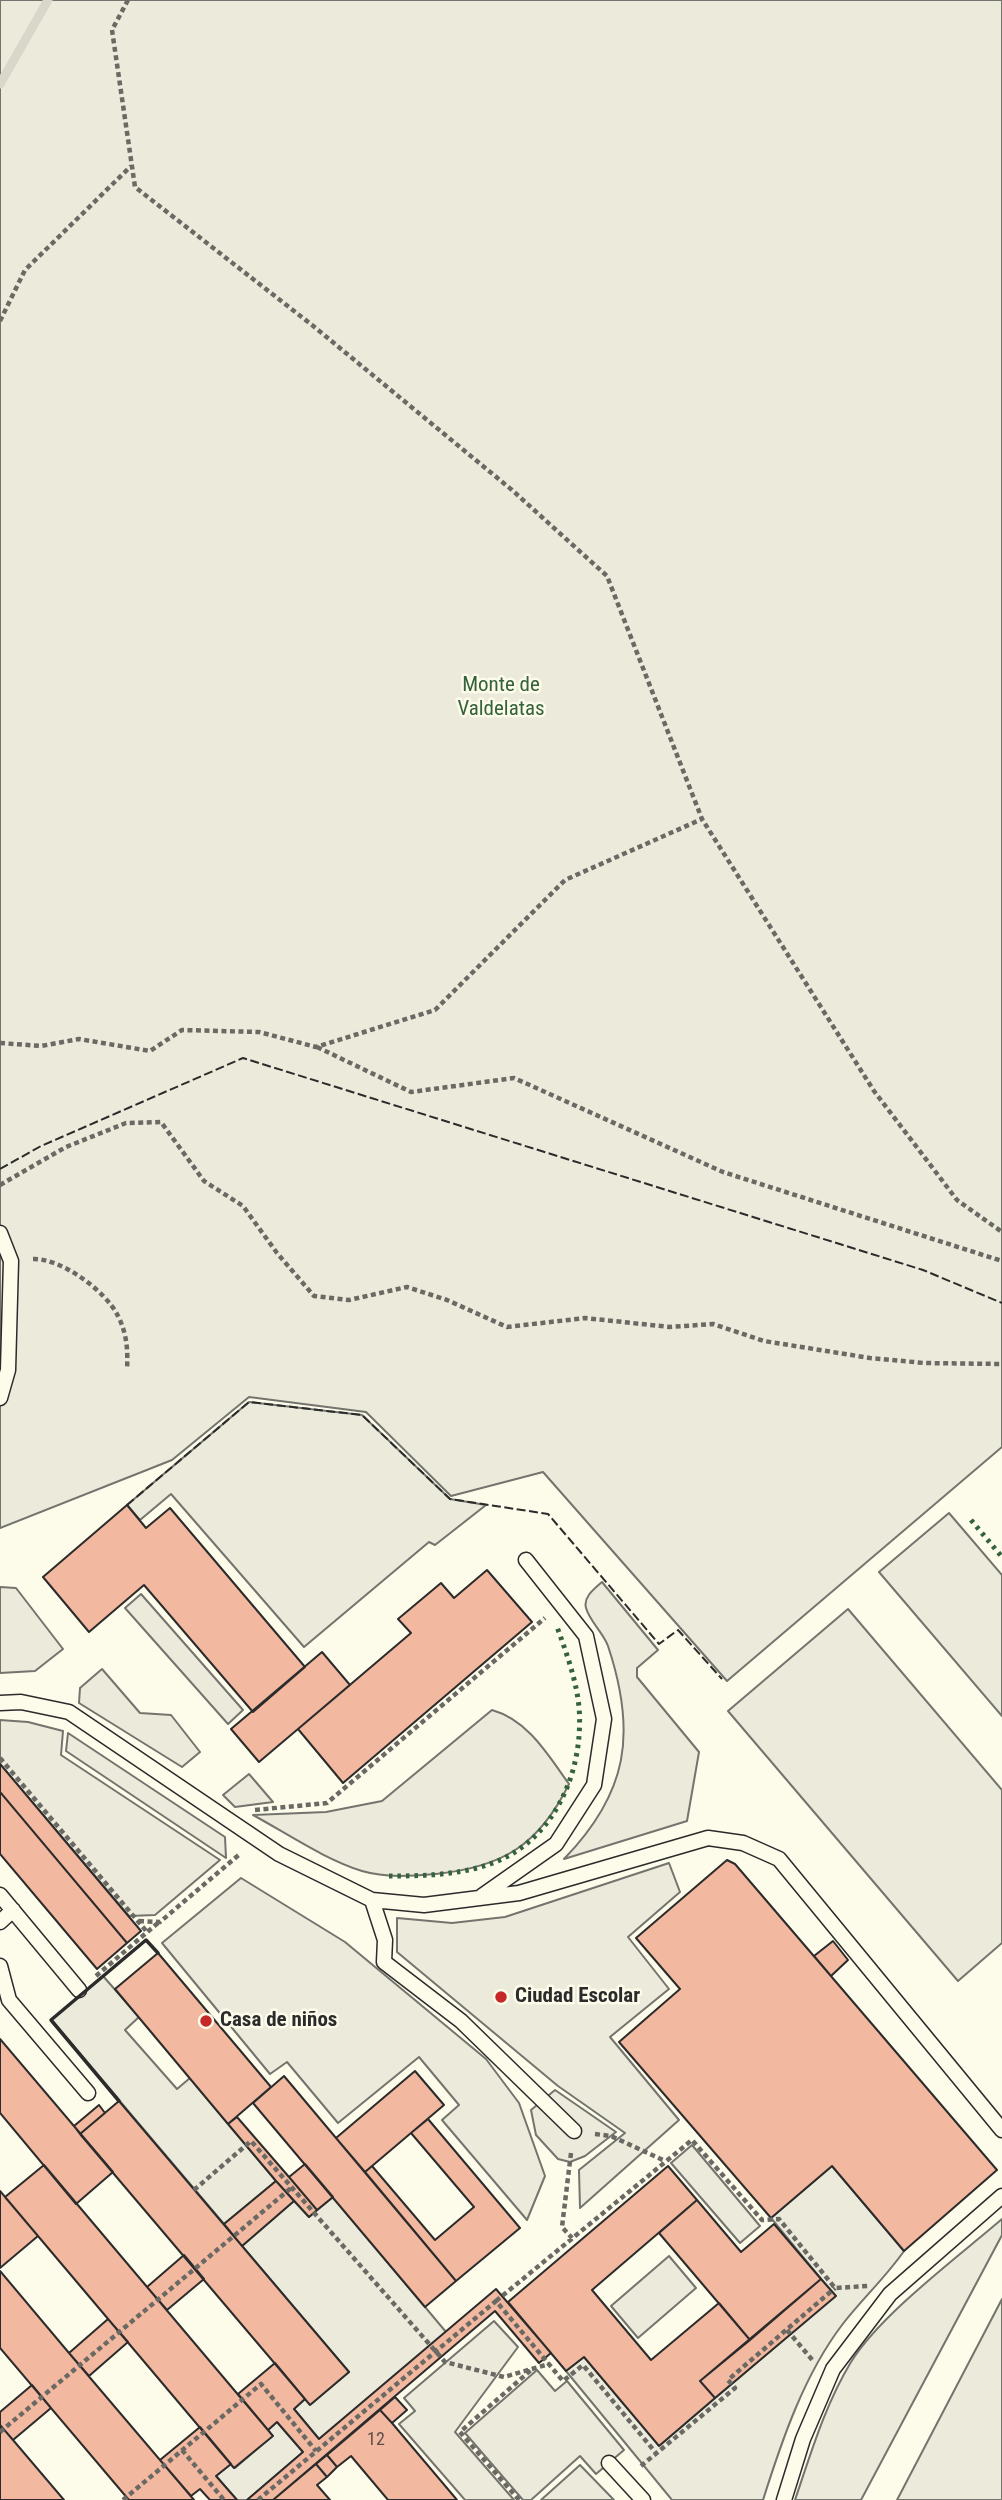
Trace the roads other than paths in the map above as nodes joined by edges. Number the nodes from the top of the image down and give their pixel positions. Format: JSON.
{"nodes":[{"id":1,"x":0,"y":1233,"type":"edge"},
{"id":2,"x":0,"y":1398,"type":"edge"},
{"id":3,"x":526,"y":1560,"type":"dead end"},
{"id":4,"x":0,"y":1703,"type":"edge"},
{"id":5,"x":0,"y":1895,"type":"edge"},
{"id":6,"x":478,"y":1898,"type":"junction"},
{"id":7,"x":372,"y":1900,"type":"junction"},
{"id":8,"x":13,"y":1910,"type":"junction"},
{"id":9,"x":0,"y":1922,"type":"edge"},
{"id":10,"x":0,"y":1966,"type":"edge"},
{"id":11,"x":79,"y":1990,"type":"road end"},
{"id":12,"x":88,"y":2093,"type":"dead end"},
{"id":13,"x":1002,"y":2130,"type":"edge"},
{"id":14,"x":574,"y":2131,"type":"road end"},
{"id":15,"x":1002,"y":2196,"type":"edge"},
{"id":16,"x":609,"y":2463,"type":"dead end"},
{"id":17,"x":643,"y":2500,"type":"edge"},
{"id":18,"x":784,"y":2500,"type":"edge"}],
"edges":[{"from":1,"to":2,"type":"lane"},
{"from":3,"to":6,"type":"lane"},
{"from":4,"to":7,"type":"lane"},
{"from":5,"to":8,"type":"lane"},
{"from":6,"to":7,"type":"lane"},
{"from":6,"to":13,"type":"lane"},
{"from":7,"to":14,"type":"lane"},
{"from":8,"to":9,"type":"lane"},
{"from":8,"to":11,"type":"lane"},
{"from":10,"to":12,"type":"lane"},
{"from":15,"to":18,"type":"lane"},
{"from":16,"to":17,"type":"lane"}]}
